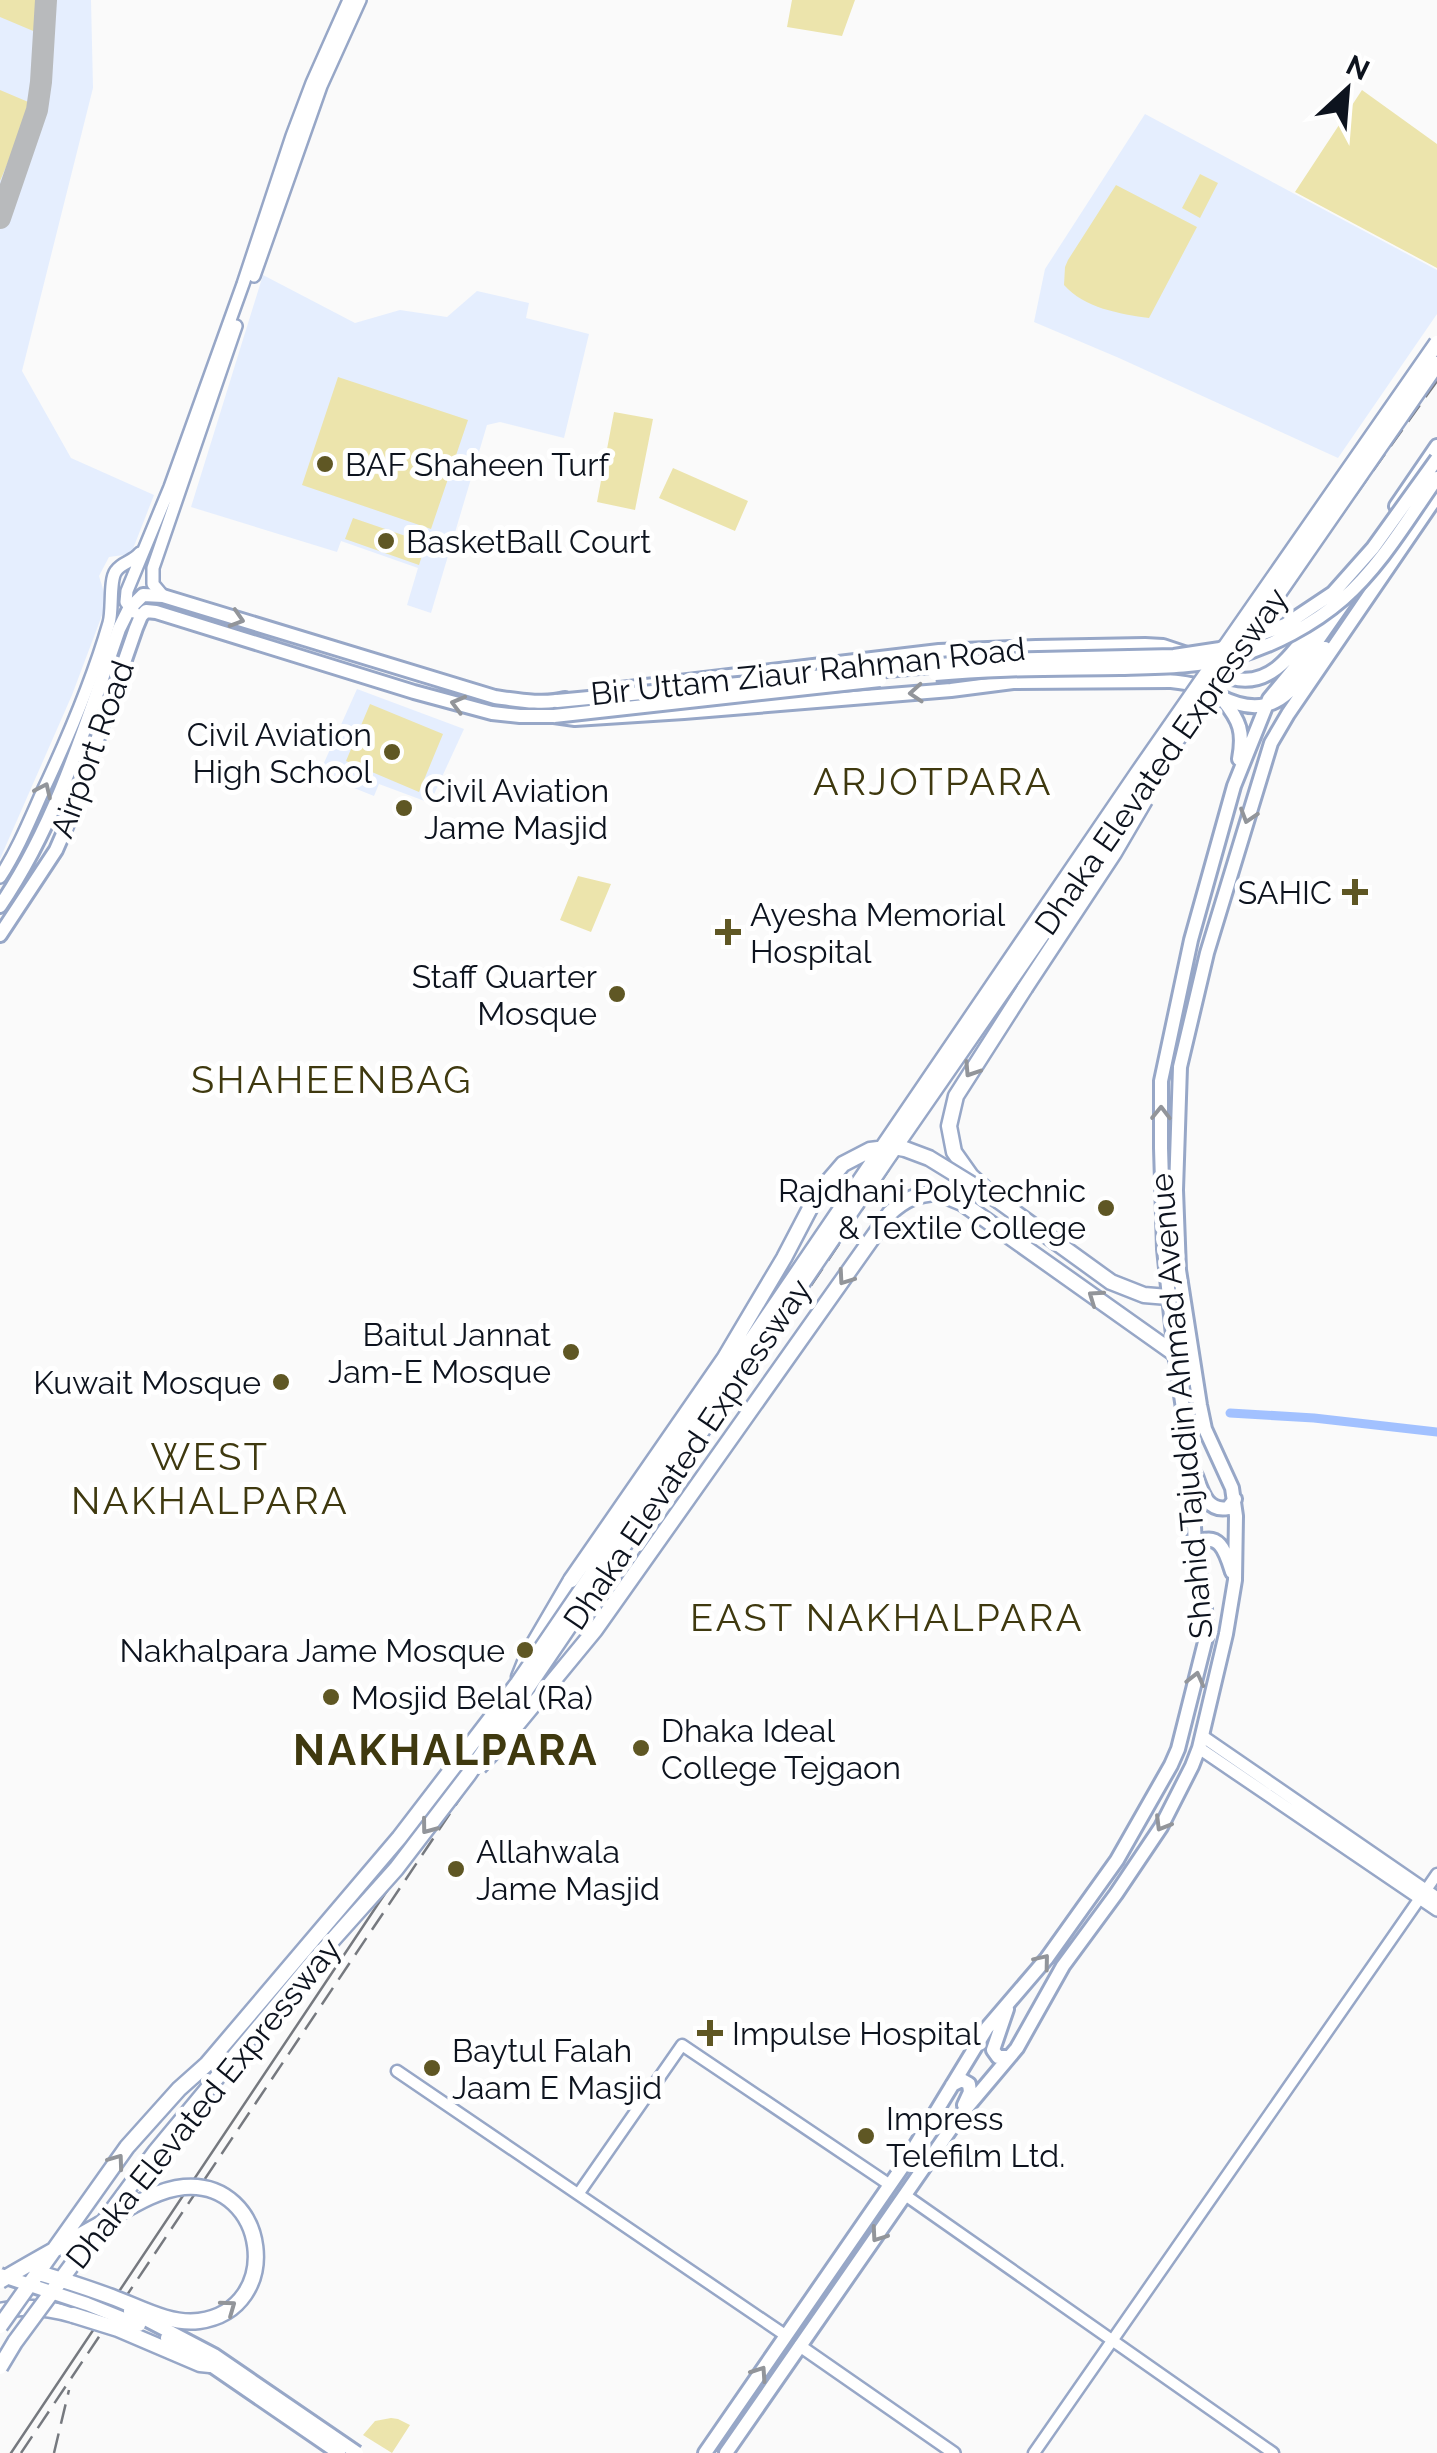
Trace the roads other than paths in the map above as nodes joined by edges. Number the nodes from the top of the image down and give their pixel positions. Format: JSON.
{"nodes":[{"id":1,"x":349,"y":0,"type":"edge"},
{"id":2,"x":360,"y":0,"type":"edge"},
{"id":3,"x":1437,"y":343,"type":"edge"},
{"id":4,"x":1437,"y":364,"type":"edge"},
{"id":5,"x":1437,"y":446,"type":"edge"},
{"id":6,"x":1437,"y":459,"type":"edge"},
{"id":7,"x":1437,"y":478,"type":"edge"},
{"id":8,"x":1437,"y":496,"type":"edge"},
{"id":9,"x":1396,"y":506,"type":"junction"},
{"id":10,"x":150,"y":535,"type":"junction"},
{"id":11,"x":153,"y":568,"type":"junction"},
{"id":12,"x":1380,"y":580,"type":"junction"},
{"id":13,"x":130,"y":582,"type":"junction"},
{"id":14,"x":145,"y":595,"type":"junction"},
{"id":15,"x":163,"y":596,"type":"junction"},
{"id":16,"x":139,"y":612,"type":"junction"},
{"id":17,"x":110,"y":622,"type":"junction"},
{"id":18,"x":1219,"y":696,"type":"junction"},
{"id":19,"x":557,"y":701,"type":"junction"},
{"id":20,"x":1266,"y":706,"type":"junction"},
{"id":21,"x":554,"y":716,"type":"junction"},
{"id":22,"x":1161,"y":763,"type":"junction"},
{"id":23,"x":1234,"y":786,"type":"junction"},
{"id":24,"x":0,"y":877,"type":"edge"},
{"id":25,"x":0,"y":906,"type":"edge"},
{"id":26,"x":0,"y":935,"type":"edge"},
{"id":27,"x":1000,"y":1201,"type":"junction"},
{"id":28,"x":1168,"y":1296,"type":"junction"},
{"id":29,"x":1175,"y":1354,"type":"junction"},
{"id":30,"x":1190,"y":1457,"type":"junction"},
{"id":31,"x":1235,"y":1500,"type":"junction"},
{"id":32,"x":1195,"y":1544,"type":"junction"},
{"id":33,"x":1235,"y":1580,"type":"junction"},
{"id":34,"x":518,"y":1682,"type":"junction"},
{"id":35,"x":1200,"y":1742,"type":"junction"},
{"id":36,"x":468,"y":1774,"type":"junction"},
{"id":37,"x":1437,"y":1874,"type":"edge"},
{"id":38,"x":1428,"y":1895,"type":"edge"},
{"id":39,"x":1437,"y":1910,"type":"edge"},
{"id":40,"x":1011,"y":2001,"type":"junction"},
{"id":41,"x":1008,"y":2057,"type":"junction"},
{"id":42,"x":396,"y":2070,"type":"dead end"},
{"id":43,"x":952,"y":2085,"type":"junction"},
{"id":44,"x":960,"y":2117,"type":"junction"},
{"id":45,"x":890,"y":2185,"type":"junction"},
{"id":46,"x":579,"y":2193,"type":"junction"},
{"id":47,"x":905,"y":2196,"type":"junction"},
{"id":48,"x":2,"y":2273,"type":"edge"},
{"id":49,"x":0,"y":2311,"type":"edge"},
{"id":50,"x":0,"y":2326,"type":"edge"},
{"id":51,"x":785,"y":2335,"type":"junction"},
{"id":52,"x":1111,"y":2341,"type":"junction"},
{"id":53,"x":800,"y":2346,"type":"junction"},
{"id":54,"x":210,"y":2366,"type":"junction"},
{"id":55,"x":0,"y":2367,"type":"edge"},
{"id":56,"x":339,"y":2453,"type":"edge"},
{"id":57,"x":357,"y":2453,"type":"edge"},
{"id":58,"x":704,"y":2453,"type":"edge"},
{"id":59,"x":726,"y":2453,"type":"edge"},
{"id":60,"x":954,"y":2453,"type":"edge"},
{"id":61,"x":1034,"y":2453,"type":"edge"},
{"id":62,"x":1273,"y":2453,"type":"edge"}],
"edges":[{"from":1,"to":10,"type":"main road"},
{"from":2,"to":11,"type":"main road"},
{"from":3,"to":34,"type":"highway","name":"Dhaka Elevated Expressway","bridge":true},
{"from":4,"to":22,"type":"highway","name":"Dhaka Elevated Expressway","bridge":true},
{"from":5,"to":9,"type":"main road"},
{"from":6,"to":19,"type":"main road","bridge":true},
{"from":7,"to":21,"type":"main road","bridge":true},
{"from":8,"to":12,"type":"main road"},
{"from":9,"to":19,"type":"main road","name":"Bir Uttam Ziaur Rahman Road"},
{"from":9,"to":20,"type":"main road"},
{"from":10,"to":13,"type":"main road"},
{"from":10,"to":17,"type":"main road"},
{"from":11,"to":14,"type":"main road"},
{"from":11,"to":15,"type":"main road"},
{"from":12,"to":20,"type":"main road"},
{"from":12,"to":31,"type":"main road","name":"Shahid Tajuddin Ahmad Avenue","one_way":true},
{"from":13,"to":16,"type":"main road"},
{"from":13,"to":17,"type":"main road"},
{"from":14,"to":15,"type":"main road","name":"Bir Uttam Ziaur Rahman Road"},
{"from":14,"to":16,"type":"main road"},
{"from":15,"to":19,"type":"main road","name":"Bir Uttam Ziaur Rahman Road","one_way":true},
{"from":21,"to":16,"type":"main road","name":"Bir Uttam Ziaur Rahman Road","one_way":true},
{"from":16,"to":25,"type":"main road"},
{"from":16,"to":26,"type":"main road","name":"Airport Road"},
{"from":24,"to":17,"type":"main road","one_way":true},
{"from":18,"to":20,"type":"main road","name":"Bir Uttam Ziaur Rahman Road"},
{"from":18,"to":21,"type":"main road","name":"Bir Uttam Ziaur Rahman Road","one_way":true},
{"from":18,"to":23,"type":"main road"},
{"from":20,"to":23,"type":"main road","name":"Shahid Tajuddin Ahmad Avenue"},
{"from":22,"to":27,"type":"highway","one_way":true,"bridge":true},
{"from":22,"to":36,"type":"highway","name":"Dhaka Elevated Expressway","bridge":true},
{"from":28,"to":23,"type":"main road","name":"Shahid Tajuddin Ahmad Avenue","one_way":true},
{"from":27,"to":28,"type":"highway"},
{"from":27,"to":34,"type":"highway","bridge":true},
{"from":28,"to":29,"type":"main road","name":"Shahid Tajuddin Ahmad Avenue"},
{"from":29,"to":30,"type":"main road","name":"Shahid Tajuddin Ahmad Avenue"},
{"from":29,"to":36,"type":"highway","one_way":true,"bridge":true},
{"from":30,"to":31,"type":"main road"},
{"from":30,"to":32,"type":"main road","name":"Shahid Tajuddin Ahmad Avenue"},
{"from":31,"to":33,"type":"main road","name":"Shahid Tajuddin Ahmad Avenue"},
{"from":32,"to":33,"type":"main road"},
{"from":40,"to":32,"type":"main road","name":"Shahid Tajuddin Ahmad Avenue","one_way":true},
{"from":33,"to":35,"type":"main road","name":"Shahid Tajuddin Ahmad Avenue"},
{"from":50,"to":34,"type":"highway","name":"Dhaka Elevated Expressway","one_way":true,"bridge":true},
{"from":35,"to":38,"type":"main road"},
{"from":35,"to":41,"type":"main road","name":"Shahid Tajuddin Ahmad Avenue","one_way":true},
{"from":36,"to":55,"type":"highway","name":"Dhaka Elevated Expressway","one_way":true,"bridge":true},
{"from":37,"to":38,"type":"street"},
{"from":38,"to":39,"type":"main road"},
{"from":38,"to":52,"type":"street"},
{"from":40,"to":41,"type":"main road"},
{"from":40,"to":43,"type":"main road","name":"Shahid Tajuddin Ahmad Avenue"},
{"from":41,"to":44,"type":"main road","name":"Shahid Tajuddin Ahmad Avenue"},
{"from":42,"to":46,"type":"street"},
{"from":43,"to":44,"type":"main road"},
{"from":43,"to":45,"type":"main road","name":"Shahid Tajuddin Ahmad Avenue"},
{"from":44,"to":47,"type":"main road","name":"Shahid Tajuddin Ahmad Avenue"},
{"from":45,"to":46,"type":"street"},
{"from":45,"to":51,"type":"main road","name":"Shahid Tajuddin Ahmad Avenue"},
{"from":46,"to":51,"type":"street"},
{"from":47,"to":52,"type":"street"},
{"from":47,"to":53,"type":"main road","name":"Shahid Tajuddin Ahmad Avenue","one_way":true},
{"from":48,"to":48,"type":"highway","one_way":true,"bridge":true},
{"from":48,"to":54,"type":"main road","bridge":true},
{"from":48,"to":57,"type":"main road","bridge":true},
{"from":49,"to":54,"type":"highway","bridge":true},
{"from":58,"to":51,"type":"main road","name":"Shahid Tajuddin Ahmad Avenue","one_way":true},
{"from":52,"to":61,"type":"street"},
{"from":52,"to":62,"type":"street"},
{"from":53,"to":59,"type":"main road","name":"Shahid Tajuddin Ahmad Avenue"},
{"from":53,"to":60,"type":"main road"},
{"from":54,"to":56,"type":"main road","bridge":true}]}
